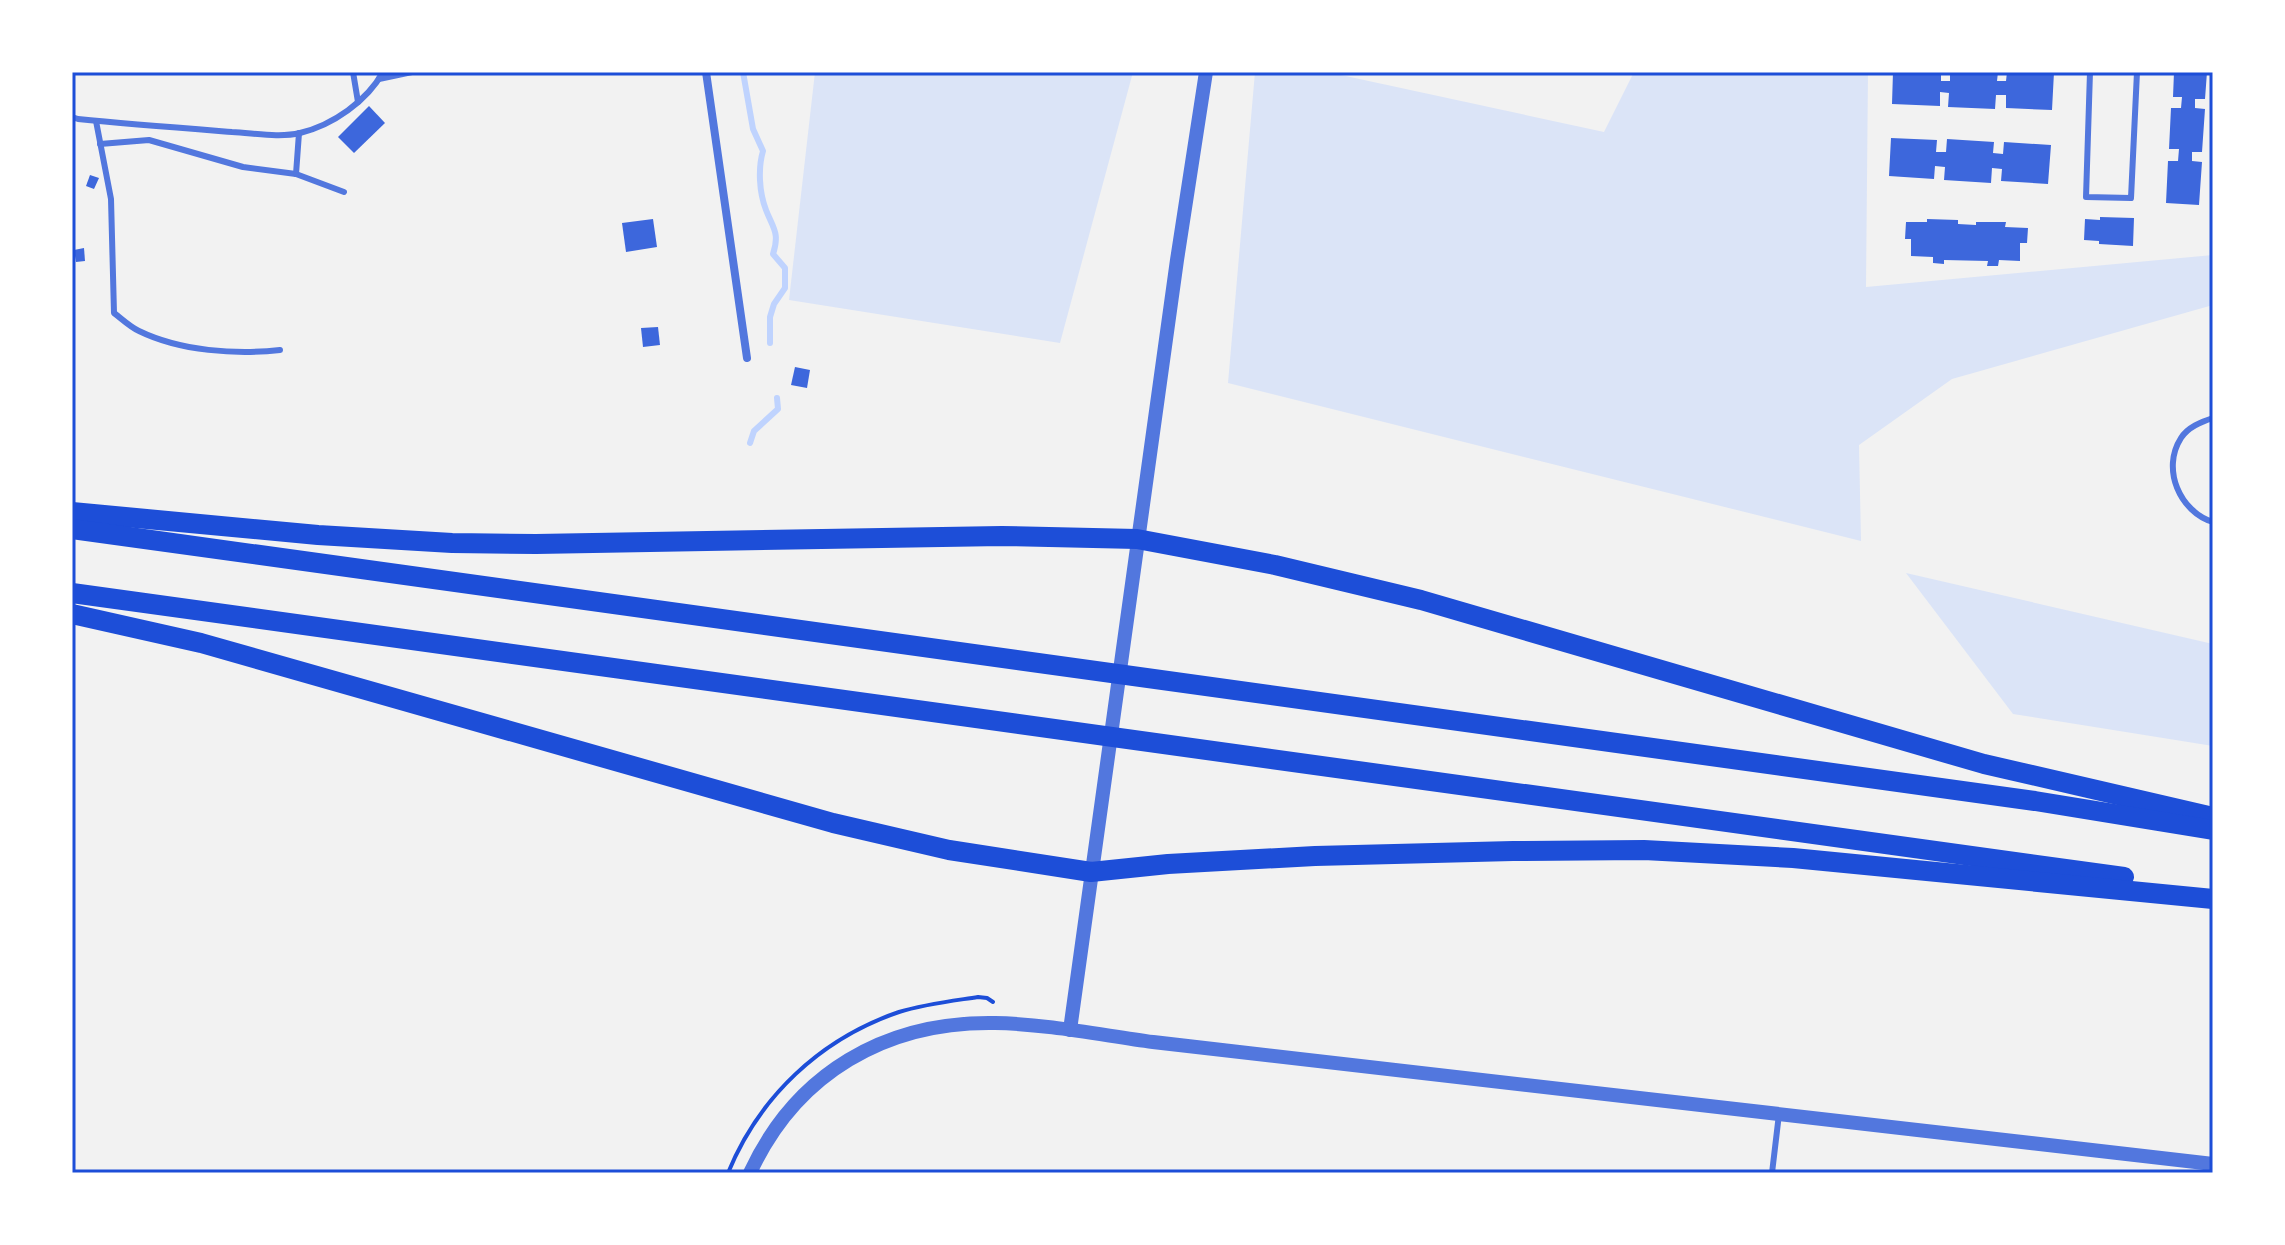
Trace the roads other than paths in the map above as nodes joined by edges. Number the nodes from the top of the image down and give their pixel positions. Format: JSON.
{"nodes":[{"id":1,"x":353,"y":72,"type":"edge"},
{"id":2,"x":412,"y":72,"type":"edge"},
{"id":3,"x":706,"y":72,"type":"edge"},
{"id":4,"x":1206,"y":72,"type":"edge"},
{"id":5,"x":2090,"y":72,"type":"edge"},
{"id":6,"x":2137,"y":72,"type":"edge"},
{"id":7,"x":381,"y":76,"type":"edge"},
{"id":8,"x":358,"y":102,"type":"junction"},
{"id":9,"x":72,"y":117,"type":"edge"},
{"id":10,"x":96,"y":121,"type":"junction"},
{"id":11,"x":299,"y":133,"type":"junction"},
{"id":12,"x":100,"y":144,"type":"junction"},
{"id":13,"x":296,"y":174,"type":"junction"},
{"id":14,"x":344,"y":192,"type":"dead end"},
{"id":15,"x":280,"y":350,"type":"dead end"},
{"id":16,"x":747,"y":358,"type":"dead end"},
{"id":17,"x":2213,"y":418,"type":"edge"},
{"id":18,"x":72,"y":512,"type":"edge"},
{"id":19,"x":2213,"y":522,"type":"edge"},
{"id":20,"x":72,"y":529,"type":"edge"},
{"id":21,"x":1137,"y":539,"type":"junction"},
{"id":22,"x":72,"y":593,"type":"edge"},
{"id":23,"x":72,"y":614,"type":"edge"},
{"id":24,"x":2213,"y":817,"type":"edge"},
{"id":25,"x":2213,"y":830,"type":"edge"},
{"id":26,"x":1091,"y":872,"type":"junction"},
{"id":27,"x":2213,"y":889,"type":"edge"},
{"id":28,"x":2213,"y":899,"type":"edge"},
{"id":29,"x":1070,"y":1030,"type":"junction"},
{"id":30,"x":1779,"y":1114,"type":"junction"},
{"id":31,"x":2213,"y":1164,"type":"edge"},
{"id":32,"x":750,"y":1173,"type":"edge"},
{"id":33,"x":1772,"y":1173,"type":"edge"}],
"edges":[{"from":1,"to":8,"type":"lane"},
{"from":2,"to":7,"type":"lane"},
{"from":3,"to":16,"type":"street"},
{"from":4,"to":21,"type":"street"},
{"from":5,"to":6,"type":"lane"},
{"from":7,"to":8,"type":"lane"},
{"from":8,"to":11,"type":"lane"},
{"from":9,"to":10,"type":"lane"},
{"from":10,"to":11,"type":"lane"},
{"from":10,"to":12,"type":"lane"},
{"from":11,"to":13,"type":"lane"},
{"from":12,"to":13,"type":"lane"},
{"from":12,"to":15,"type":"lane"},
{"from":13,"to":14,"type":"lane"},
{"from":17,"to":19,"type":"lane"},
{"from":18,"to":21,"type":"highway"},
{"from":20,"to":25,"type":"highway"},
{"from":21,"to":24,"type":"highway"},
{"from":21,"to":26,"type":"street"},
{"from":22,"to":27,"type":"highway"},
{"from":23,"to":26,"type":"highway"},
{"from":26,"to":28,"type":"highway"},
{"from":26,"to":29,"type":"street"},
{"from":29,"to":30,"type":"street"},
{"from":29,"to":32,"type":"street"},
{"from":30,"to":31,"type":"street"},
{"from":30,"to":33,"type":"lane"}]}
